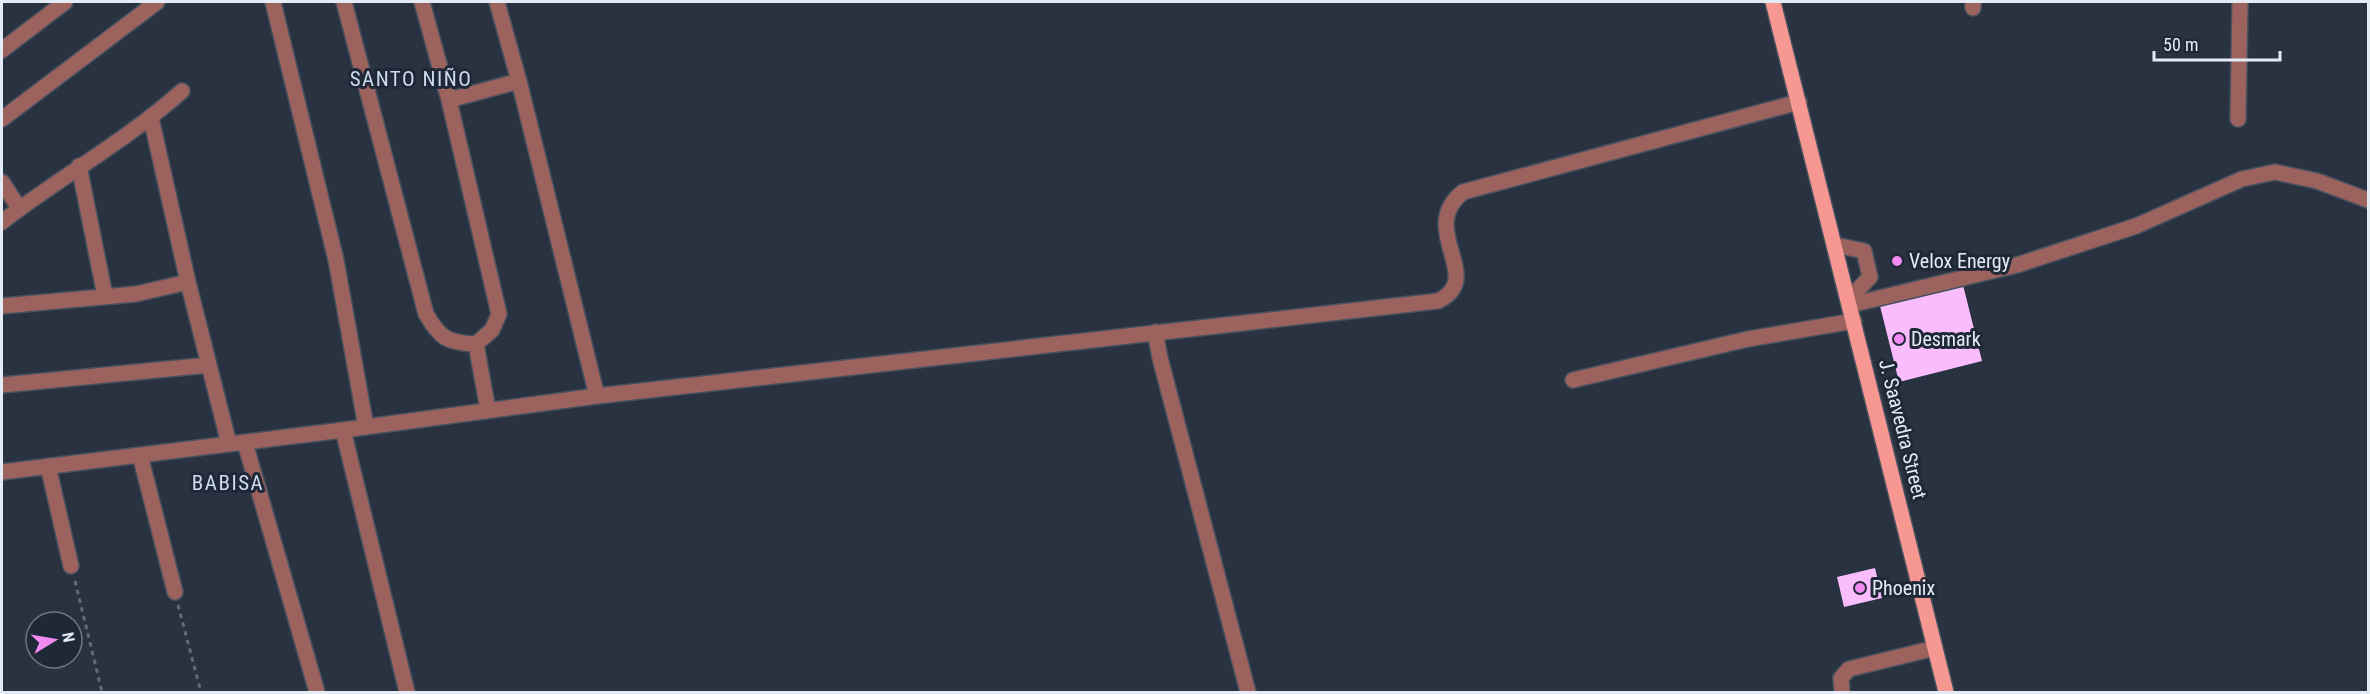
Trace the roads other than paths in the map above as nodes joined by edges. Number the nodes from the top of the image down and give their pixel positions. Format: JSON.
{"nodes":[{"id":1,"x":65,"y":2,"type":"edge"},
{"id":2,"x":157,"y":2,"type":"edge"},
{"id":3,"x":273,"y":2,"type":"edge"},
{"id":4,"x":344,"y":2,"type":"edge"},
{"id":5,"x":422,"y":2,"type":"edge"},
{"id":6,"x":497,"y":2,"type":"edge"},
{"id":7,"x":1773,"y":2,"type":"edge"},
{"id":8,"x":2240,"y":2,"type":"edge"},
{"id":9,"x":2,"y":50,"type":"edge"},
{"id":10,"x":519,"y":81,"type":"junction"},
{"id":11,"x":182,"y":91,"type":"dead end"},
{"id":12,"x":449,"y":100,"type":"junction"},
{"id":13,"x":1799,"y":102,"type":"junction"},
{"id":14,"x":151,"y":118,"type":"junction"},
{"id":15,"x":2,"y":119,"type":"edge"},
{"id":16,"x":2238,"y":119,"type":"dead end"},
{"id":17,"x":78,"y":166,"type":"junction"},
{"id":18,"x":2,"y":182,"type":"edge"},
{"id":19,"x":2368,"y":200,"type":"edge"},
{"id":20,"x":19,"y":208,"type":"junction"},
{"id":21,"x":2,"y":222,"type":"edge"},
{"id":22,"x":1836,"y":245,"type":"junction"},
{"id":23,"x":188,"y":282,"type":"junction"},
{"id":24,"x":105,"y":296,"type":"junction"},
{"id":25,"x":1850,"y":302,"type":"junction"},
{"id":26,"x":2,"y":306,"type":"edge"},
{"id":27,"x":1854,"y":321,"type":"junction"},
{"id":28,"x":1155,"y":332,"type":"junction"},
{"id":29,"x":476,"y":344,"type":"junction"},
{"id":30,"x":209,"y":365,"type":"junction"},
{"id":31,"x":1573,"y":380,"type":"dead end"},
{"id":32,"x":2,"y":385,"type":"edge"},
{"id":33,"x":597,"y":396,"type":"junction"},
{"id":34,"x":488,"y":410,"type":"junction"},
{"id":35,"x":366,"y":427,"type":"junction"},
{"id":36,"x":343,"y":430,"type":"junction"},
{"id":37,"x":245,"y":442,"type":"junction"},
{"id":38,"x":229,"y":444,"type":"junction"},
{"id":39,"x":140,"y":455,"type":"junction"},
{"id":40,"x":48,"y":466,"type":"junction"},
{"id":41,"x":2,"y":472,"type":"edge"},
{"id":42,"x":71,"y":566,"type":"road end"},
{"id":43,"x":175,"y":592,"type":"road end"},
{"id":44,"x":1935,"y":648,"type":"junction"},
{"id":45,"x":317,"y":693,"type":"edge"},
{"id":46,"x":407,"y":693,"type":"edge"},
{"id":47,"x":1248,"y":693,"type":"edge"},
{"id":48,"x":1842,"y":693,"type":"edge"},
{"id":49,"x":1946,"y":693,"type":"edge"}],
"edges":[{"from":1,"to":9,"type":"street"},
{"from":2,"to":15,"type":"street"},
{"from":3,"to":35,"type":"street"},
{"from":4,"to":29,"type":"street"},
{"from":5,"to":12,"type":"street"},
{"from":6,"to":10,"type":"street"},
{"from":7,"to":13,"type":"main road","name":"J. Saavedra Street"},
{"from":8,"to":16,"type":"street"},
{"from":10,"to":12,"type":"street"},
{"from":10,"to":33,"type":"street"},
{"from":11,"to":14,"type":"street"},
{"from":12,"to":29,"type":"street"},
{"from":13,"to":22,"type":"main road","name":"J. Saavedra Street"},
{"from":13,"to":28,"type":"street"},
{"from":14,"to":17,"type":"street"},
{"from":14,"to":23,"type":"street"},
{"from":17,"to":20,"type":"street"},
{"from":17,"to":24,"type":"street"},
{"from":18,"to":20,"type":"street"},
{"from":19,"to":25,"type":"street"},
{"from":20,"to":21,"type":"street"},
{"from":22,"to":25,"type":"main road","name":"J. Saavedra Street"},
{"from":22,"to":25,"type":"street"},
{"from":23,"to":24,"type":"street"},
{"from":23,"to":30,"type":"street"},
{"from":24,"to":26,"type":"street"},
{"from":25,"to":27,"type":"main road","name":"J. Saavedra Street"},
{"from":27,"to":31,"type":"street"},
{"from":27,"to":44,"type":"main road","name":"J. Saavedra Street"},
{"from":28,"to":33,"type":"street"},
{"from":28,"to":47,"type":"street"},
{"from":29,"to":34,"type":"street"},
{"from":30,"to":32,"type":"street"},
{"from":30,"to":38,"type":"street"},
{"from":33,"to":34,"type":"street"},
{"from":34,"to":35,"type":"street"},
{"from":35,"to":36,"type":"street"},
{"from":36,"to":37,"type":"street"},
{"from":36,"to":46,"type":"street"},
{"from":37,"to":38,"type":"street"},
{"from":37,"to":45,"type":"street"},
{"from":38,"to":39,"type":"street"},
{"from":39,"to":40,"type":"street"},
{"from":39,"to":43,"type":"street"},
{"from":40,"to":41,"type":"street"},
{"from":40,"to":42,"type":"street"},
{"from":44,"to":48,"type":"street"},
{"from":44,"to":49,"type":"main road","name":"J. Saavedra Street"}]}
